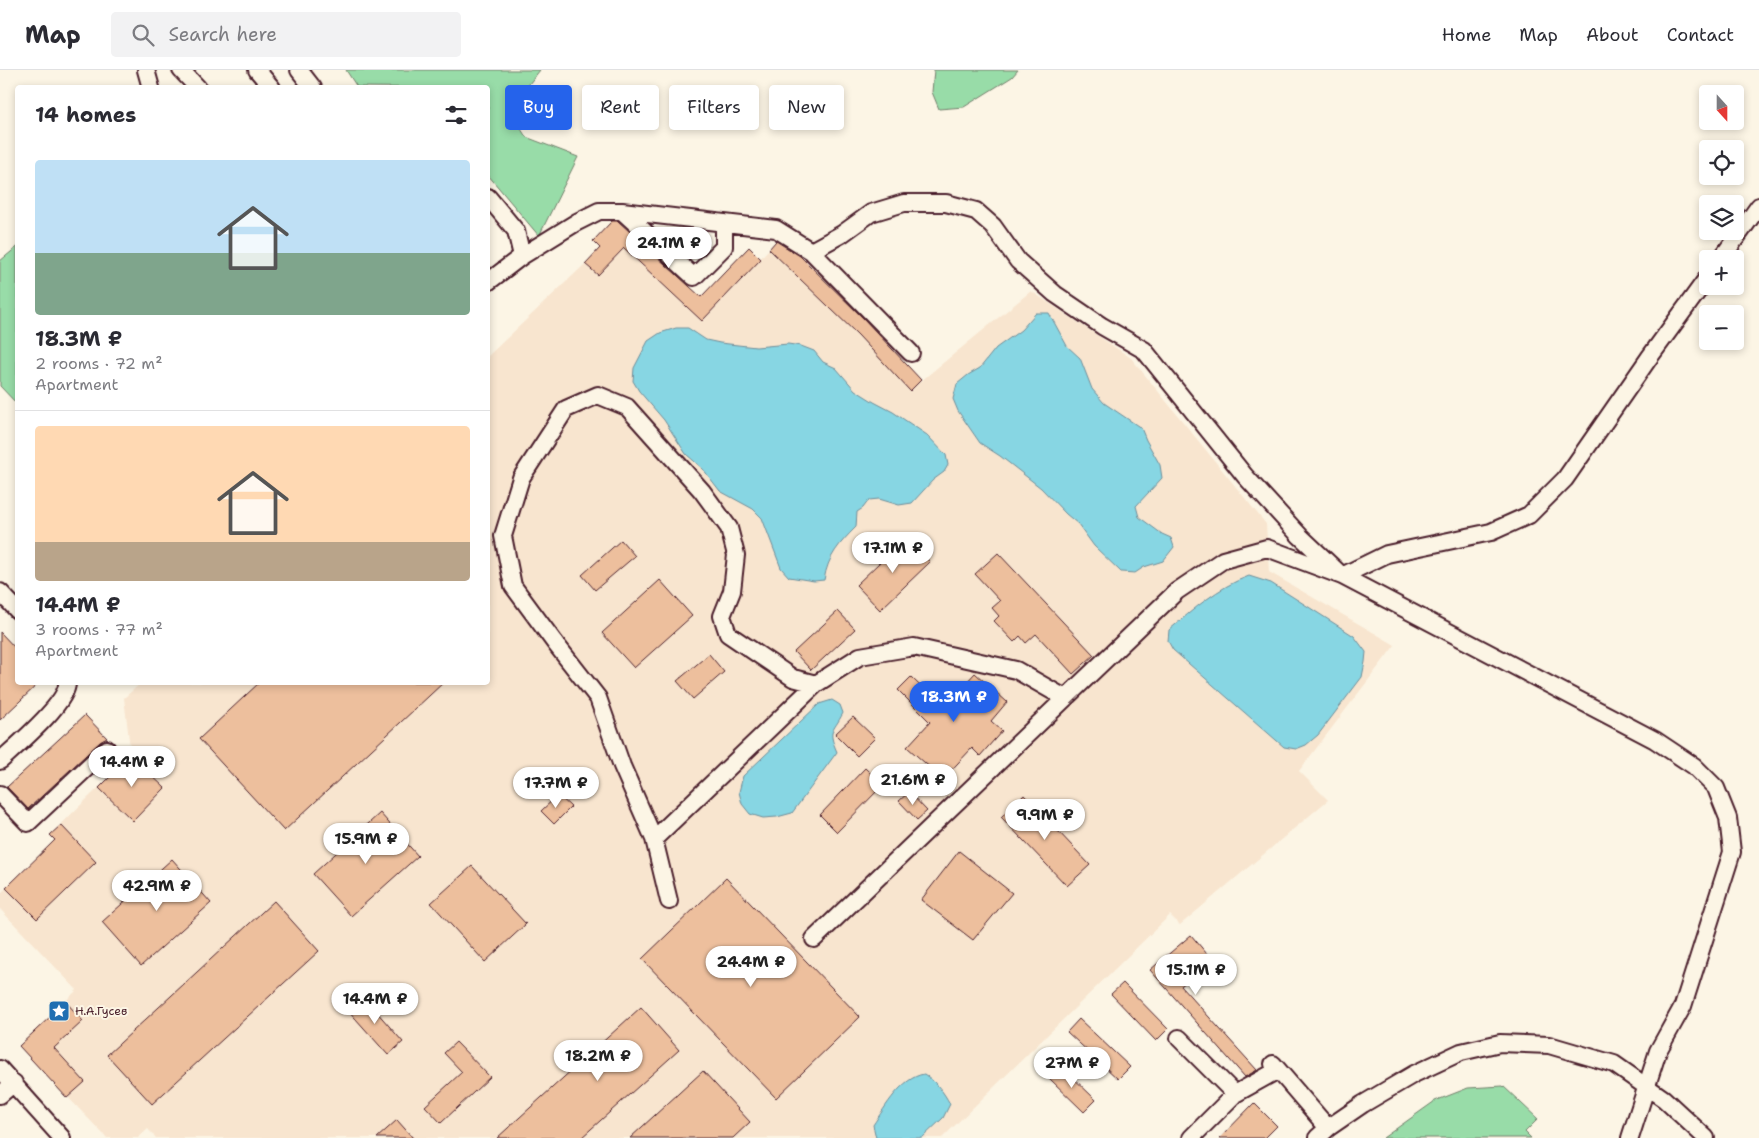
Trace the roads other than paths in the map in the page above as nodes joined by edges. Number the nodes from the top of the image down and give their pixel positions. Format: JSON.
{"nodes":[{"id":1,"x":146,"y":70,"type":"edge"},
{"id":2,"x":181,"y":70,"type":"edge"},
{"id":3,"x":257,"y":70,"type":"edge"},
{"id":4,"x":299,"y":70,"type":"edge"},
{"id":5,"x":150,"y":85,"type":"edge"},
{"id":6,"x":195,"y":85,"type":"edge"},
{"id":7,"x":270,"y":85,"type":"edge"},
{"id":8,"x":312,"y":85,"type":"edge"},
{"id":9,"x":490,"y":199,"type":"edge"},
{"id":10,"x":1759,"y":206,"type":"edge"},
{"id":11,"x":622,"y":211,"type":"junction"},
{"id":12,"x":724,"y":223,"type":"junction"},
{"id":13,"x":1727,"y":250,"type":"edge"},
{"id":14,"x":811,"y":251,"type":"junction"},
{"id":15,"x":522,"y":256,"type":"junction"},
{"id":16,"x":490,"y":280,"type":"edge"},
{"id":17,"x":1699,"y":289,"type":"edge"},
{"id":18,"x":910,"y":353,"type":"dead end"},
{"id":19,"x":1342,"y":576,"type":"junction"},
{"id":20,"x":2,"y":597,"type":"edge"},
{"id":21,"x":15,"y":608,"type":"edge"},
{"id":22,"x":816,"y":684,"type":"junction"},
{"id":23,"x":67,"y":685,"type":"edge"},
{"id":24,"x":1065,"y":698,"type":"junction"},
{"id":25,"x":107,"y":749,"type":"dead end"},
{"id":26,"x":0,"y":761,"type":"edge"},
{"id":27,"x":0,"y":794,"type":"edge"},
{"id":28,"x":654,"y":839,"type":"junction"},
{"id":29,"x":669,"y":901,"type":"dead end"},
{"id":30,"x":814,"y":939,"type":"dead end"},
{"id":31,"x":1179,"y":1038,"type":"dead end"},
{"id":32,"x":0,"y":1069,"type":"edge"},
{"id":33,"x":14,"y":1083,"type":"junction"},
{"id":34,"x":1646,"y":1086,"type":"junction"},
{"id":35,"x":1235,"y":1094,"type":"junction"},
{"id":36,"x":0,"y":1095,"type":"edge"},
{"id":37,"x":1323,"y":1133,"type":"edge"},
{"id":38,"x":62,"y":1138,"type":"edge"},
{"id":39,"x":1190,"y":1138,"type":"edge"},
{"id":40,"x":1630,"y":1138,"type":"edge"},
{"id":41,"x":1706,"y":1138,"type":"edge"}],
"edges":[{"from":1,"to":5,"type":"street"},
{"from":2,"to":6,"type":"street"},
{"from":3,"to":7,"type":"street"},
{"from":4,"to":8,"type":"street"},
{"from":9,"to":15,"type":"street"},
{"from":10,"to":13,"type":"street"},
{"from":11,"to":12,"type":"street"},
{"from":11,"to":12,"type":"street"},
{"from":11,"to":15,"type":"street"},
{"from":12,"to":14,"type":"street"},
{"from":14,"to":18,"type":"street"},
{"from":14,"to":19,"type":"street"},
{"from":15,"to":16,"type":"street"},
{"from":17,"to":19,"type":"street"},
{"from":19,"to":24,"type":"street"},
{"from":19,"to":34,"type":"street"},
{"from":20,"to":21,"type":"street"},
{"from":22,"to":24,"type":"street"},
{"from":22,"to":28,"type":"street"},
{"from":22,"to":28,"type":"street"},
{"from":23,"to":26,"type":"street"},
{"from":24,"to":30,"type":"street"},
{"from":25,"to":27,"type":"street"},
{"from":28,"to":29,"type":"street"},
{"from":31,"to":35,"type":"street"},
{"from":32,"to":33,"type":"street"},
{"from":33,"to":36,"type":"street"},
{"from":33,"to":38,"type":"street"},
{"from":34,"to":37,"type":"street"},
{"from":34,"to":40,"type":"street"},
{"from":34,"to":41,"type":"street"},
{"from":35,"to":37,"type":"street"},
{"from":35,"to":39,"type":"street"}]}
